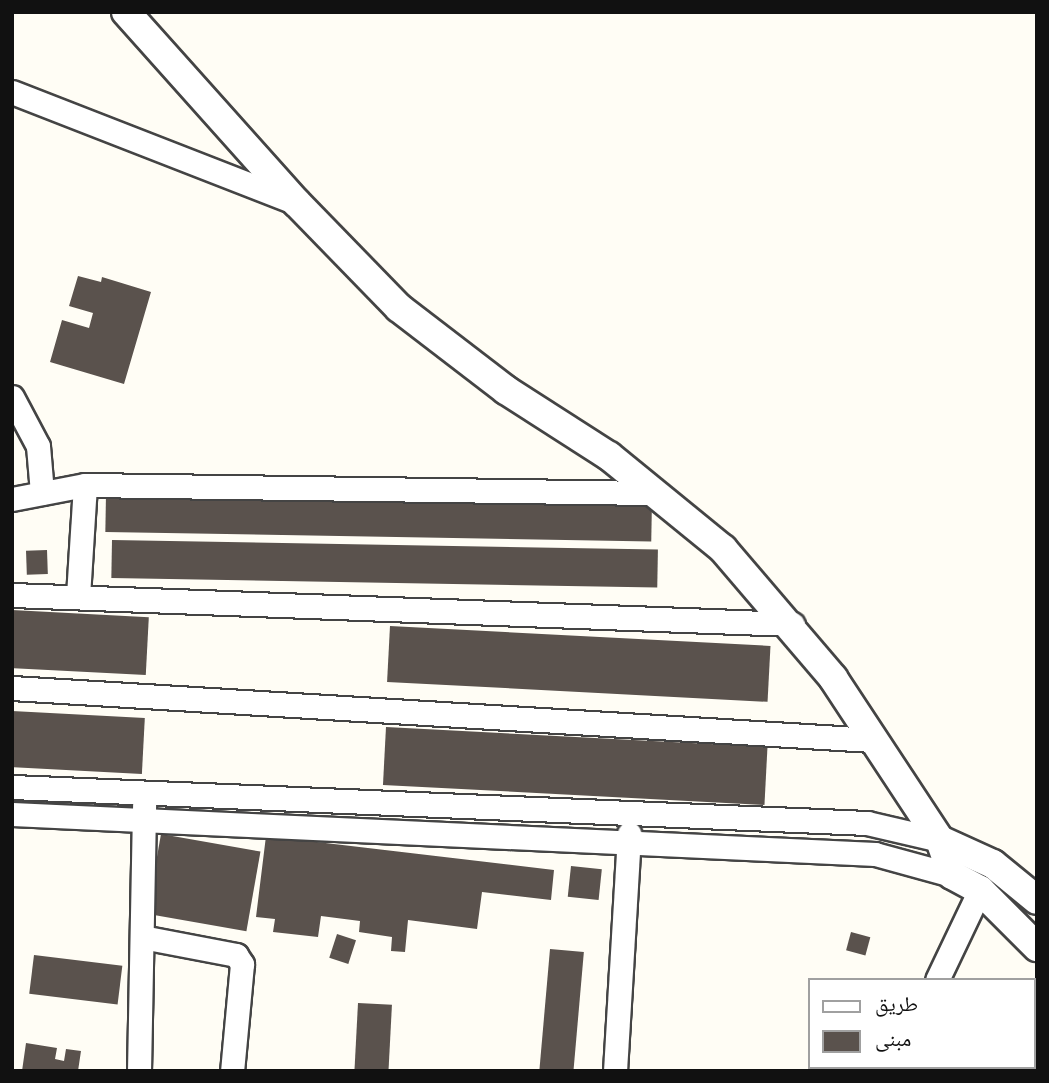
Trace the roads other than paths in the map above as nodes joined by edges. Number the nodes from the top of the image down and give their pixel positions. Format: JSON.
{"nodes":[{"id":1,"x":126,"y":12,"type":"edge"},
{"id":2,"x":12,"y":92,"type":"edge"},
{"id":3,"x":297,"y":203,"type":"junction"},
{"id":4,"x":12,"y":397,"type":"edge"},
{"id":5,"x":85,"y":485,"type":"junction"},
{"id":6,"x":42,"y":493,"type":"junction"},
{"id":7,"x":649,"y":493,"type":"junction"},
{"id":8,"x":12,"y":499,"type":"edge"},
{"id":9,"x":12,"y":595,"type":"edge"},
{"id":10,"x":78,"y":596,"type":"junction"},
{"id":11,"x":792,"y":624,"type":"junction"},
{"id":12,"x":12,"y":688,"type":"edge"},
{"id":13,"x":873,"y":740,"type":"junction"},
{"id":14,"x":12,"y":787,"type":"edge"},
{"id":15,"x":143,"y":792,"type":"junction"},
{"id":16,"x":633,"y":813,"type":"junction"},
{"id":17,"x":12,"y":814,"type":"edge"},
{"id":18,"x":145,"y":820,"type":"junction"},
{"id":19,"x":940,"y":840,"type":"junction"},
{"id":20,"x":626,"y":846,"type":"junction"},
{"id":21,"x":952,"y":875,"type":"junction"},
{"id":22,"x":980,"y":890,"type":"junction"},
{"id":23,"x":1037,"y":900,"type":"edge"},
{"id":24,"x":142,"y":937,"type":"junction"},
{"id":25,"x":1037,"y":947,"type":"edge"},
{"id":26,"x":938,"y":978,"type":"edge"},
{"id":27,"x":139,"y":1071,"type":"edge"},
{"id":28,"x":232,"y":1071,"type":"edge"},
{"id":29,"x":615,"y":1071,"type":"edge"}],
"edges":[{"from":1,"to":3,"type":"street"},
{"from":2,"to":3,"type":"street"},
{"from":3,"to":7,"type":"street"},
{"from":4,"to":6,"type":"street"},
{"from":5,"to":6,"type":"street"},
{"from":5,"to":7,"type":"street"},
{"from":5,"to":10,"type":"street"},
{"from":6,"to":8,"type":"street"},
{"from":7,"to":11,"type":"street"},
{"from":9,"to":10,"type":"street"},
{"from":10,"to":11,"type":"street"},
{"from":11,"to":13,"type":"street"},
{"from":12,"to":13,"type":"street"},
{"from":13,"to":19,"type":"street"},
{"from":14,"to":15,"type":"street"},
{"from":15,"to":16,"type":"street"},
{"from":15,"to":18,"type":"street"},
{"from":16,"to":19,"type":"street"},
{"from":16,"to":20,"type":"street"},
{"from":17,"to":18,"type":"street"},
{"from":18,"to":20,"type":"street"},
{"from":18,"to":24,"type":"street"},
{"from":19,"to":21,"type":"street"},
{"from":19,"to":23,"type":"street"},
{"from":20,"to":21,"type":"street"},
{"from":20,"to":29,"type":"street"},
{"from":21,"to":22,"type":"street"},
{"from":22,"to":25,"type":"street"},
{"from":22,"to":26,"type":"street"},
{"from":24,"to":27,"type":"street"},
{"from":24,"to":28,"type":"street"}]}
